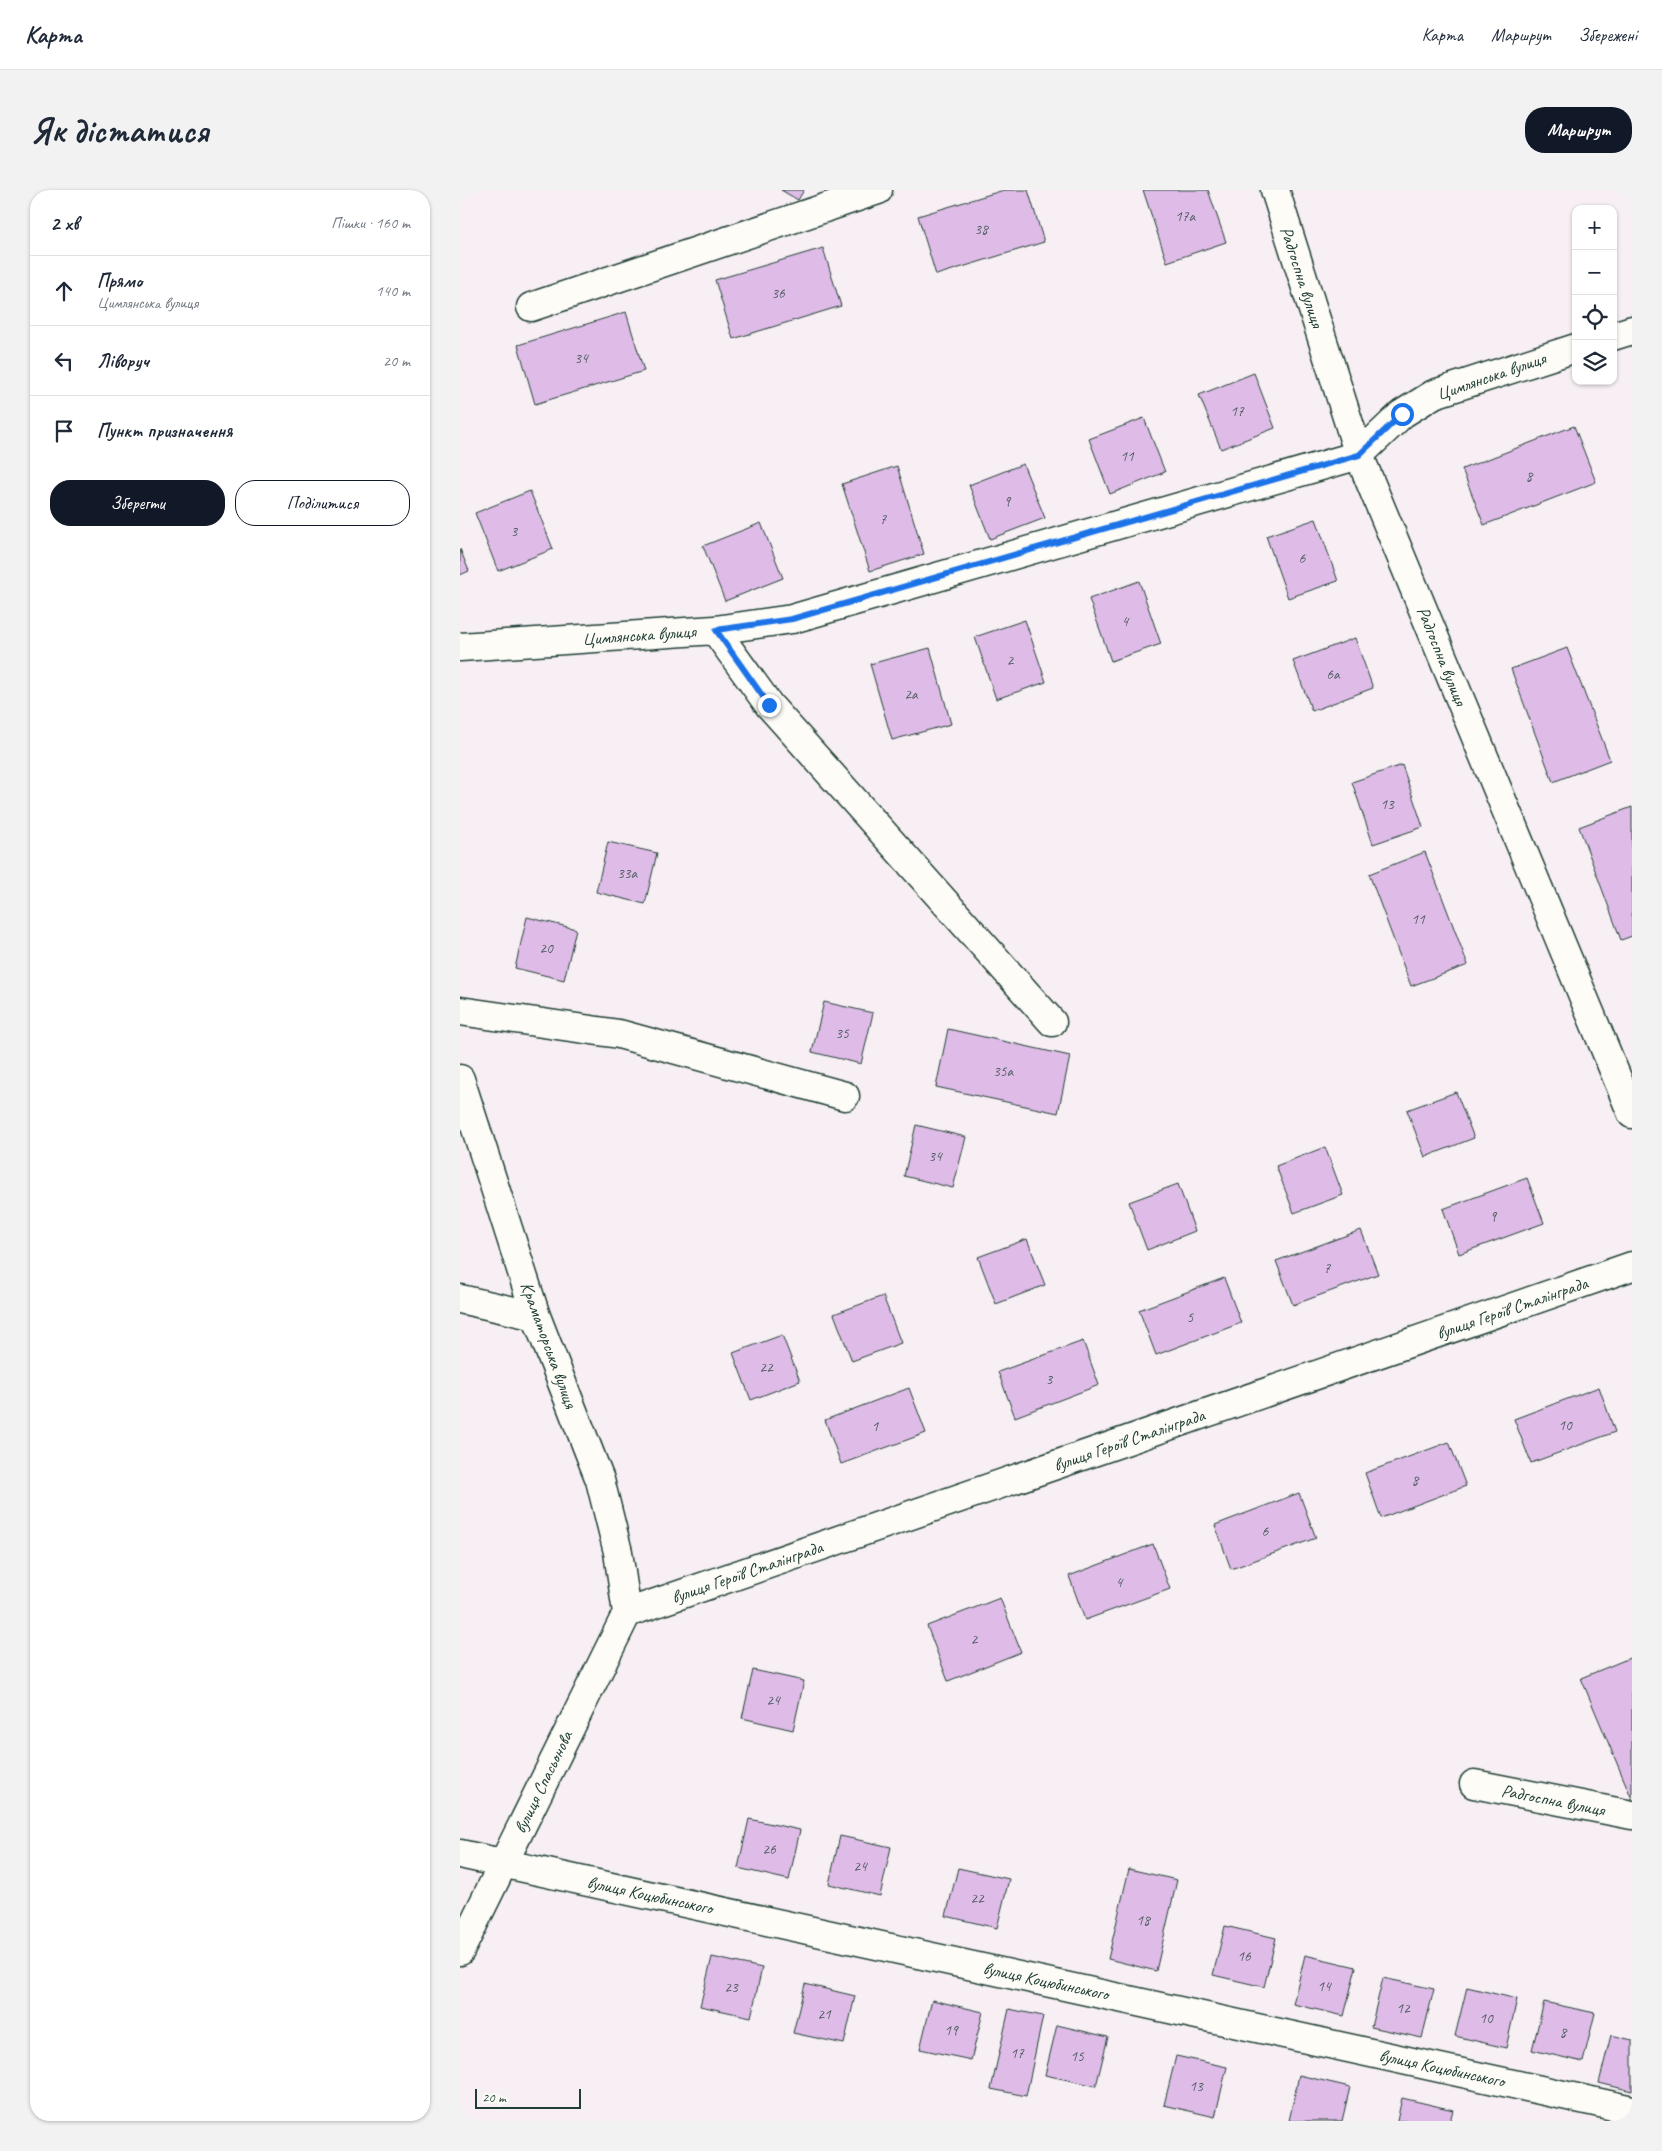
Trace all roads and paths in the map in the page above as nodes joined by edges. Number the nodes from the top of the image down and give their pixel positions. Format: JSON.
{"nodes":[{"id":1,"x":878,"y":190,"type":"edge"},
{"id":2,"x":1275,"y":190,"type":"edge"},
{"id":3,"x":531,"y":307,"type":"dead end"},
{"id":4,"x":1632,"y":330,"type":"edge"},
{"id":5,"x":1617,"y":335,"type":"edge"},
{"id":6,"x":1572,"y":349,"type":"edge"},
{"id":7,"x":1359,"y":455,"type":"junction"},
{"id":8,"x":716,"y":630,"type":"junction"},
{"id":9,"x":460,"y":647,"type":"edge"},
{"id":10,"x":460,"y":1011,"type":"edge"},
{"id":11,"x":1052,"y":1022,"type":"dead end"},
{"id":12,"x":460,"y":1079,"type":"edge"},
{"id":13,"x":846,"y":1096,"type":"dead end"},
{"id":14,"x":1632,"y":1114,"type":"edge"},
{"id":15,"x":1632,"y":1266,"type":"edge"},
{"id":16,"x":460,"y":1299,"type":"edge"},
{"id":17,"x":536,"y":1316,"type":"junction"},
{"id":18,"x":627,"y":1613,"type":"junction"},
{"id":19,"x":1474,"y":1784,"type":"dead end"},
{"id":20,"x":1632,"y":1815,"type":"edge"},
{"id":21,"x":460,"y":1854,"type":"edge"},
{"id":22,"x":503,"y":1864,"type":"junction"},
{"id":23,"x":460,"y":1951,"type":"edge"},
{"id":24,"x":1632,"y":2110,"type":"edge"}],
"edges":[{"from":1,"to":3,"type":"street"},
{"from":2,"to":7,"type":"street","name":"Радгоспна вулиця"},
{"from":4,"to":5,"type":"street"},
{"from":6,"to":7,"type":"street","name":"Цимлянська вулиця"},
{"from":7,"to":8,"type":"street","name":"Цимлянська вулиця"},
{"from":7,"to":14,"type":"street","name":"Радгоспна вулиця"},
{"from":8,"to":9,"type":"street","name":"Цимлянська вулиця"},
{"from":8,"to":11,"type":"street"},
{"from":10,"to":13,"type":"street"},
{"from":12,"to":17,"type":"street","name":"Краматорська вулиця"},
{"from":15,"to":18,"type":"street","name":"вулиця Героїв Сталінграда"},
{"from":16,"to":17,"type":"street"},
{"from":17,"to":18,"type":"street","name":"Краматорська вулиця"},
{"from":18,"to":22,"type":"street","name":"вулиця Спасьонова"},
{"from":19,"to":20,"type":"street","name":"Радгоспна вулиця"},
{"from":21,"to":22,"type":"street","name":"вулиця Коцюбинського"},
{"from":22,"to":23,"type":"street","name":"вулиця Спасьонова"},
{"from":22,"to":24,"type":"street","name":"вулиця Коцюбинського"}]}
